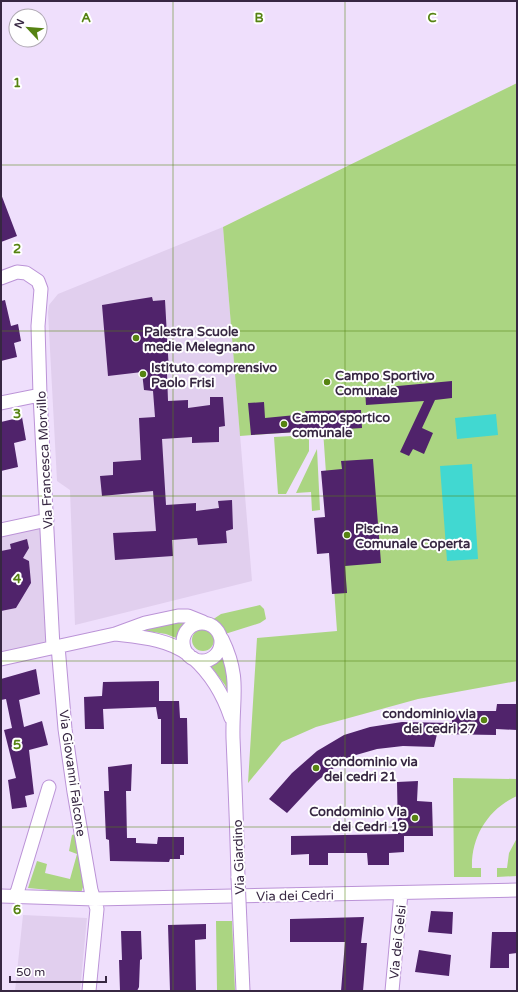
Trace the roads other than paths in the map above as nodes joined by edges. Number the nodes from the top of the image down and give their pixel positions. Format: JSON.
{"nodes":[{"id":1,"x":1,"y":278,"type":"edge"},
{"id":2,"x":40,"y":395,"type":"junction"},
{"id":3,"x":1,"y":403,"type":"edge"},
{"id":4,"x":47,"y":520,"type":"junction"},
{"id":5,"x":1,"y":530,"type":"edge"},
{"id":6,"x":204,"y":622,"type":"junction"},
{"id":7,"x":115,"y":634,"type":"junction"},
{"id":8,"x":222,"y":639,"type":"junction"},
{"id":9,"x":55,"y":647,"type":"junction"},
{"id":10,"x":191,"y":657,"type":"junction"},
{"id":11,"x":1,"y":659,"type":"edge"},
{"id":12,"x":233,"y":723,"type":"junction"},
{"id":13,"x":49,"y":787,"type":"dead end"},
{"id":14,"x":517,"y":890,"type":"edge"},
{"id":15,"x":402,"y":893,"type":"junction"},
{"id":16,"x":1,"y":896,"type":"edge"},
{"id":17,"x":16,"y":896,"type":"junction"},
{"id":18,"x":95,"y":899,"type":"junction"},
{"id":19,"x":89,"y":991,"type":"edge"},
{"id":20,"x":243,"y":991,"type":"edge"},
{"id":21,"x":392,"y":991,"type":"edge"}],
"edges":[{"from":1,"to":2,"type":"street","name":"Via Francesca Morvillo"},
{"from":2,"to":3,"type":"street"},
{"from":2,"to":4,"type":"street","name":"Via Francesca Morvillo"},
{"from":4,"to":5,"type":"street"},
{"from":4,"to":9,"type":"street","name":"Via Francesca Morvillo"},
{"from":6,"to":7,"type":"street","name":"Via Giardino"},
{"from":6,"to":8,"type":"street","name":"Via Giardino"},
{"from":6,"to":10,"type":"street","name":"Via Giardino"},
{"from":7,"to":9,"type":"street","name":"Via Giardino"},
{"from":7,"to":10,"type":"street","name":"Via Giardino"},
{"from":8,"to":10,"type":"street","name":"Via Giardino"},
{"from":8,"to":12,"type":"street","name":"Via Giardino"},
{"from":9,"to":11,"type":"street","name":"Via Giardino"},
{"from":9,"to":18,"type":"street","name":"Via Giovanni Falcone"},
{"from":10,"to":12,"type":"street","name":"Via Giardino"},
{"from":12,"to":20,"type":"street","name":"Via Giardino","bridge":true},
{"from":13,"to":17,"type":"street"},
{"from":14,"to":15,"type":"street","name":"Via dei Cedri"},
{"from":15,"to":18,"type":"street","name":"Via dei Cedri"},
{"from":15,"to":21,"type":"street","name":"Via dei Gelsi"},
{"from":16,"to":17,"type":"street","name":"Via dei Cedri"},
{"from":17,"to":18,"type":"street","name":"Via dei Cedri"},
{"from":18,"to":19,"type":"street","name":"Via Giovanni Falcone"}]}
